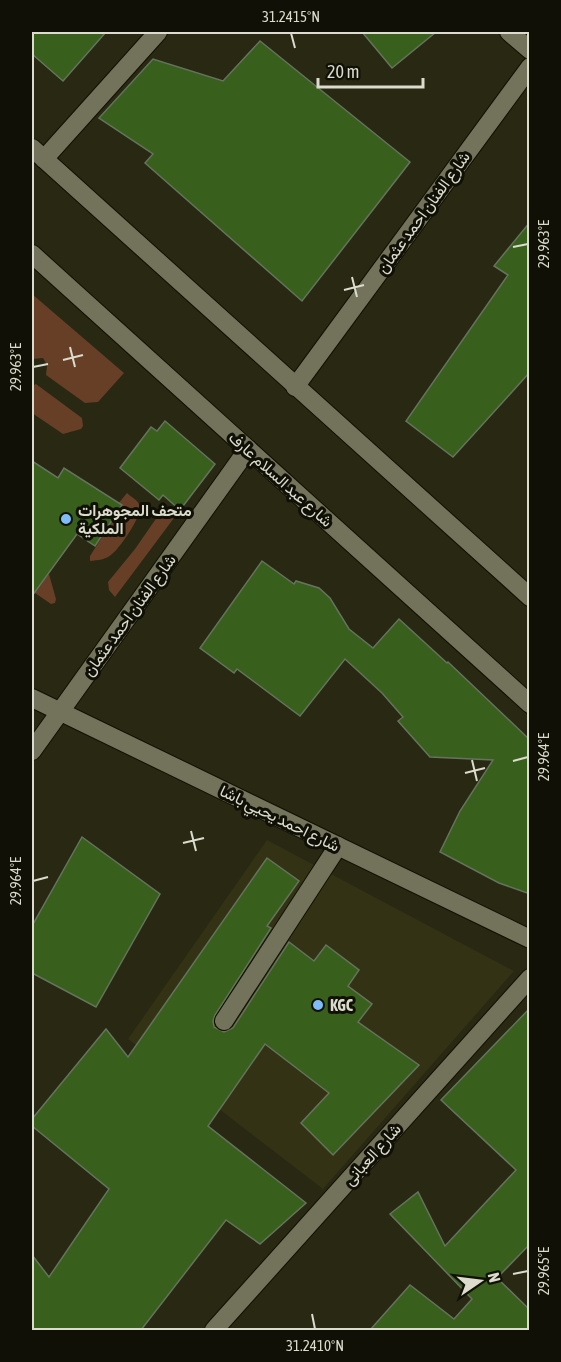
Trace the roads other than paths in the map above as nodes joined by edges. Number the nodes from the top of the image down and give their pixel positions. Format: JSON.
{"nodes":[{"id":1,"x":158,"y":32,"type":"edge"},
{"id":2,"x":509,"y":32,"type":"edge"},
{"id":3,"x":530,"y":50,"type":"edge"},
{"id":4,"x":530,"y":67,"type":"edge"},
{"id":5,"x":38,"y":153,"type":"edge"},
{"id":6,"x":32,"y":254,"type":"edge"},
{"id":7,"x":295,"y":387,"type":"junction"},
{"id":8,"x":248,"y":449,"type":"junction"},
{"id":9,"x":530,"y":597,"type":"edge"},
{"id":10,"x":32,"y":698,"type":"edge"},
{"id":11,"x":530,"y":704,"type":"edge"},
{"id":12,"x":60,"y":712,"type":"junction"},
{"id":13,"x":32,"y":751,"type":"edge"},
{"id":14,"x":338,"y":846,"type":"junction"},
{"id":15,"x":530,"y":939,"type":"edge"},
{"id":16,"x":530,"y":978,"type":"edge"},
{"id":17,"x":224,"y":1021,"type":"dead end"},
{"id":18,"x":214,"y":1330,"type":"edge"}],
"edges":[{"from":1,"to":5,"type":"street"},
{"from":2,"to":3,"type":"street"},
{"from":4,"to":7,"type":"street","name":"شارع الفنان احمد عثمان"},
{"from":5,"to":7,"type":"street"},
{"from":6,"to":8,"type":"street","name":"شارع عبد السلام عارف"},
{"from":7,"to":9,"type":"street"},
{"from":8,"to":11,"type":"street","name":"شارع عبد السلام عارف"},
{"from":8,"to":12,"type":"street","name":"شارع الفنان احمد عثمان"},
{"from":10,"to":12,"type":"street","name":"شارع احمد يحيي باشا"},
{"from":12,"to":13,"type":"street","name":"شارع الفنان احمد عثمان"},
{"from":12,"to":14,"type":"street","name":"شارع احمد يحيي باشا"},
{"from":14,"to":15,"type":"street","name":"شارع احمد يحيي باشا"},
{"from":14,"to":17,"type":"street"},
{"from":16,"to":18,"type":"street","name":"شارع العبانى"}]}
